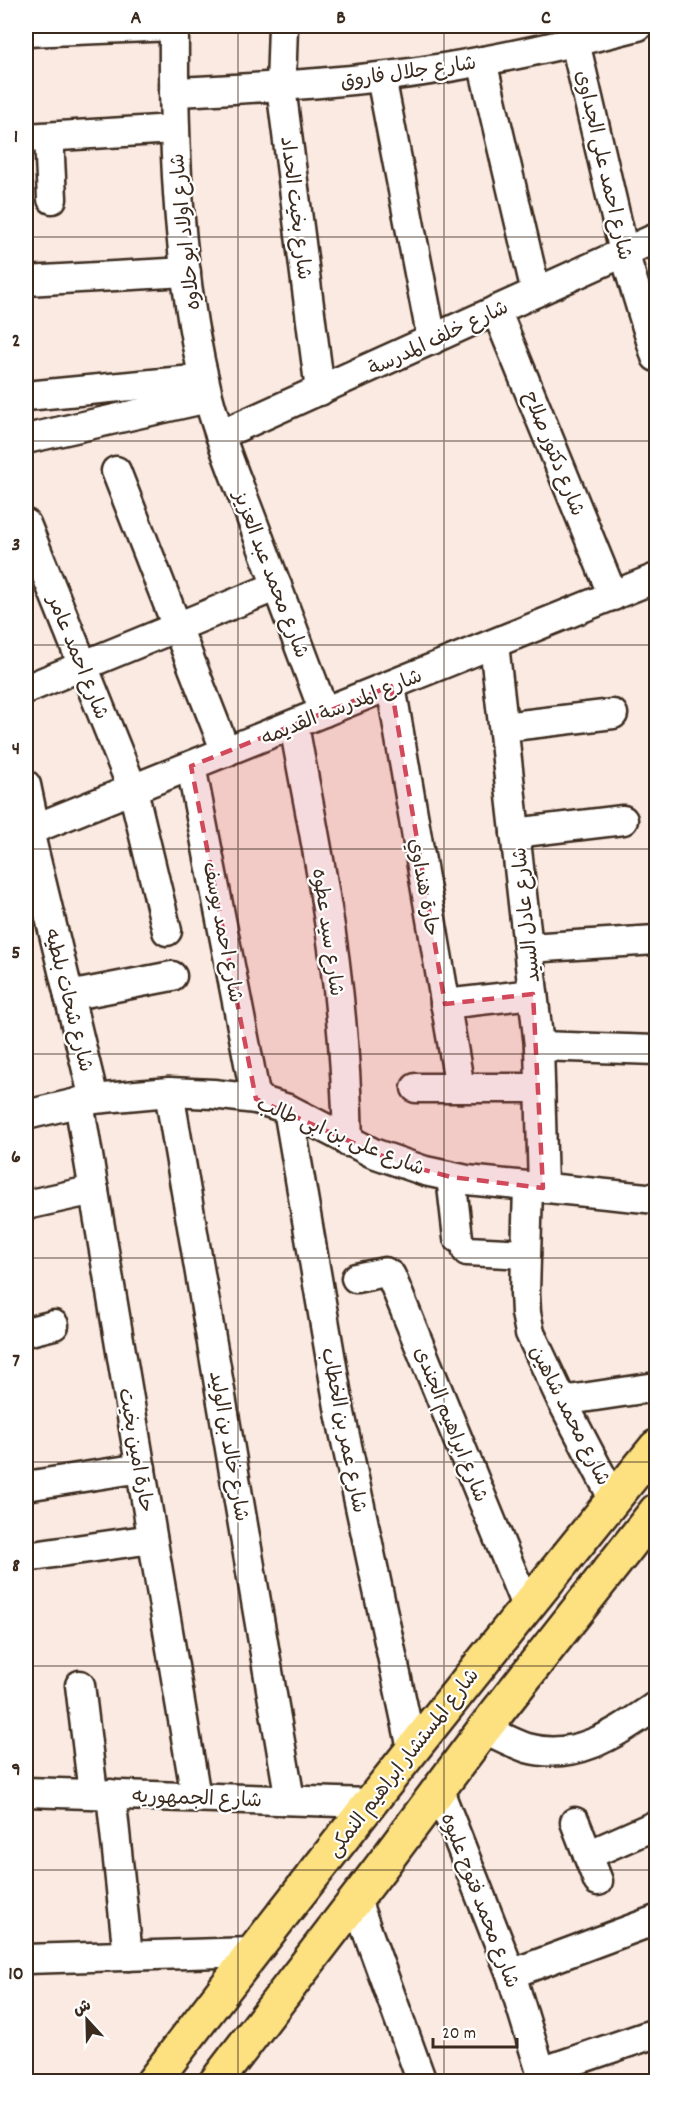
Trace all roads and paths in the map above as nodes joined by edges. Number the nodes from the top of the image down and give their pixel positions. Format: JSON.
{"nodes":[{"id":1,"x":174,"y":26,"type":"edge"},
{"id":2,"x":283,"y":26,"type":"edge"},
{"id":3,"x":638,"y":26,"type":"edge"},
{"id":4,"x":26,"y":32,"type":"edge"},
{"id":5,"x":575,"y":42,"type":"junction"},
{"id":6,"x":482,"y":61,"type":"junction"},
{"id":7,"x":381,"y":77,"type":"junction"},
{"id":8,"x":281,"y":87,"type":"junction"},
{"id":9,"x":174,"y":92,"type":"junction"},
{"id":10,"x":174,"y":129,"type":"junction"},
{"id":11,"x":37,"y":137,"type":"edge"},
{"id":12,"x":52,"y":199,"type":"dead end"},
{"id":13,"x":657,"y":238,"type":"edge"},
{"id":14,"x":624,"y":252,"type":"junction"},
{"id":15,"x":186,"y":272,"type":"junction"},
{"id":16,"x":26,"y":281,"type":"edge"},
{"id":17,"x":536,"y":292,"type":"junction"},
{"id":18,"x":496,"y":310,"type":"junction"},
{"id":19,"x":432,"y":340,"type":"junction"},
{"id":20,"x":657,"y":357,"type":"edge"},
{"id":21,"x":206,"y":388,"type":"junction"},
{"id":22,"x":320,"y":390,"type":"junction"},
{"id":23,"x":26,"y":396,"type":"edge"},
{"id":24,"x":220,"y":435,"type":"junction"},
{"id":25,"x":26,"y":439,"type":"edge"},
{"id":26,"x":116,"y":471,"type":"dead end"},
{"id":27,"x":26,"y":524,"type":"edge"},
{"id":28,"x":657,"y":578,"type":"edge"},
{"id":29,"x":277,"y":586,"type":"junction"},
{"id":30,"x":613,"y":596,"type":"junction"},
{"id":31,"x":176,"y":627,"type":"junction"},
{"id":32,"x":494,"y":644,"type":"junction"},
{"id":33,"x":82,"y":665,"type":"junction"},
{"id":34,"x":391,"y":686,"type":"junction"},
{"id":35,"x":26,"y":689,"type":"edge"},
{"id":36,"x":324,"y":712,"type":"junction"},
{"id":37,"x":613,"y":714,"type":"dead end"},
{"id":38,"x":294,"y":724,"type":"junction"},
{"id":39,"x":504,"y":727,"type":"junction"},
{"id":40,"x":226,"y":752,"type":"junction"},
{"id":41,"x":191,"y":766,"type":"junction"},
{"id":42,"x":26,"y":784,"type":"edge"},
{"id":43,"x":133,"y":789,"type":"junction"},
{"id":44,"x":623,"y":820,"type":"dead end"},
{"id":45,"x":30,"y":831,"type":"edge"},
{"id":46,"x":515,"y":833,"type":"junction"},
{"id":47,"x":167,"y":931,"type":"dead end"},
{"id":48,"x":657,"y":940,"type":"edge"},
{"id":49,"x":528,"y":948,"type":"junction"},
{"id":50,"x":172,"y":976,"type":"dead end"},
{"id":51,"x":533,"y":994,"type":"junction"},
{"id":52,"x":69,"y":996,"type":"junction"},
{"id":53,"x":445,"y":1004,"type":"junction"},
{"id":54,"x":539,"y":1046,"type":"junction"},
{"id":55,"x":657,"y":1050,"type":"edge"},
{"id":56,"x":416,"y":1088,"type":"dead end"},
{"id":57,"x":460,"y":1088,"type":"junction"},
{"id":58,"x":540,"y":1088,"type":"junction"},
{"id":59,"x":169,"y":1092,"type":"junction"},
{"id":60,"x":256,"y":1099,"type":"junction"},
{"id":61,"x":86,"y":1100,"type":"junction"},
{"id":62,"x":288,"y":1109,"type":"junction"},
{"id":63,"x":26,"y":1115,"type":"edge"},
{"id":64,"x":348,"y":1142,"type":"junction"},
{"id":65,"x":451,"y":1177,"type":"junction"},
{"id":66,"x":536,"y":1187,"type":"junction"},
{"id":67,"x":94,"y":1190,"type":"junction"},
{"id":68,"x":657,"y":1199,"type":"edge"},
{"id":69,"x":26,"y":1205,"type":"edge"},
{"id":70,"x":526,"y":1254,"type":"junction"},
{"id":71,"x":356,"y":1278,"type":"dead end"},
{"id":72,"x":54,"y":1325,"type":"dead end"},
{"id":73,"x":26,"y":1332,"type":"edge"},
{"id":74,"x":657,"y":1387,"type":"edge"},
{"id":75,"x":562,"y":1401,"type":"junction"},
{"id":76,"x":657,"y":1447,"type":"edge"},
{"id":77,"x":141,"y":1468,"type":"junction"},
{"id":78,"x":26,"y":1486,"type":"edge"},
{"id":79,"x":614,"y":1500,"type":"junction"},
{"id":80,"x":657,"y":1510,"type":"edge"},
{"id":81,"x":152,"y":1539,"type":"junction"},
{"id":82,"x":26,"y":1557,"type":"edge"},
{"id":83,"x":526,"y":1606,"type":"junction"},
{"id":84,"x":80,"y":1685,"type":"dead end"},
{"id":85,"x":657,"y":1706,"type":"edge"},
{"id":86,"x":484,"y":1729,"type":"junction"},
{"id":87,"x":412,"y":1749,"type":"junction"},
{"id":88,"x":438,"y":1788,"type":"junction"},
{"id":89,"x":26,"y":1792,"type":"edge"},
{"id":90,"x":102,"y":1794,"type":"junction"},
{"id":91,"x":196,"y":1797,"type":"junction"},
{"id":92,"x":290,"y":1800,"type":"junction"},
{"id":93,"x":369,"y":1803,"type":"junction"},
{"id":94,"x":575,"y":1822,"type":"dead end"},
{"id":95,"x":657,"y":1825,"type":"edge"},
{"id":96,"x":588,"y":1855,"type":"junction"},
{"id":97,"x":598,"y":1881,"type":"dead end"},
{"id":98,"x":356,"y":1900,"type":"junction"},
{"id":99,"x":657,"y":1920,"type":"edge"},
{"id":100,"x":252,"y":1952,"type":"junction"},
{"id":101,"x":128,"y":1956,"type":"junction"},
{"id":102,"x":26,"y":1959,"type":"edge"},
{"id":103,"x":511,"y":1974,"type":"junction"},
{"id":104,"x":657,"y":2033,"type":"edge"},
{"id":105,"x":542,"y":2077,"type":"edge"},
{"id":106,"x":153,"y":2082,"type":"edge"},
{"id":107,"x":216,"y":2082,"type":"edge"},
{"id":108,"x":422,"y":2082,"type":"edge"}],
"edges":[{"from":1,"to":4,"type":"street"},
{"from":1,"to":9,"type":"street","name":"شارع اولاد ابو حلاوه"},
{"from":2,"to":8,"type":"street","name":"شارع بخيت الحداد"},
{"from":3,"to":5,"type":"street","name":"شارع جلال فاروق"},
{"from":5,"to":6,"type":"street","name":"شارع جلال فاروق"},
{"from":5,"to":14,"type":"street","name":"شارع احمد على الجداوى"},
{"from":6,"to":7,"type":"street","name":"شارع جلال فاروق"},
{"from":6,"to":17,"type":"street"},
{"from":7,"to":8,"type":"street","name":"شارع جلال فاروق"},
{"from":7,"to":19,"type":"street"},
{"from":8,"to":9,"type":"street","name":"شارع جلال فاروق"},
{"from":8,"to":22,"type":"street","name":"شارع بخيت الحداد"},
{"from":9,"to":10,"type":"street","name":"شارع اولاد ابو حلاوه"},
{"from":10,"to":11,"type":"street"},
{"from":10,"to":15,"type":"street","name":"شارع اولاد ابو حلاوه"},
{"from":11,"to":12,"type":"street"},
{"from":13,"to":14,"type":"street","name":"شارع خلف المدرسة"},
{"from":14,"to":17,"type":"street","name":"شارع خلف المدرسة"},
{"from":14,"to":20,"type":"street","name":"شارع احمد على الجداوى"},
{"from":15,"to":16,"type":"street"},
{"from":15,"to":21,"type":"street","name":"شارع اولاد ابو حلاوه"},
{"from":17,"to":18,"type":"street","name":"شارع خلف المدرسة"},
{"from":18,"to":19,"type":"street","name":"شارع خلف المدرسة"},
{"from":18,"to":30,"type":"street","name":"شارع دكتور صلاح"},
{"from":19,"to":22,"type":"street","name":"شارع خلف المدرسة"},
{"from":21,"to":23,"type":"street"},
{"from":21,"to":24,"type":"street","name":"شارع اولاد ابو حلاوه"},
{"from":21,"to":25,"type":"street"},
{"from":22,"to":24,"type":"street","name":"شارع خلف المدرسة"},
{"from":24,"to":29,"type":"street","name":"شارع محمد عبد العزيز"},
{"from":26,"to":31,"type":"street"},
{"from":27,"to":33,"type":"street","name":"شارع احمد عامر"},
{"from":28,"to":30,"type":"street","name":"شارع المدرسة القديمه"},
{"from":29,"to":31,"type":"street"},
{"from":29,"to":36,"type":"street","name":"شارع محمد عبد العزيز"},
{"from":30,"to":32,"type":"street","name":"شارع المدرسة القديمه"},
{"from":31,"to":33,"type":"street"},
{"from":31,"to":40,"type":"street"},
{"from":32,"to":34,"type":"street","name":"شارع المدرسة القديمه"},
{"from":32,"to":39,"type":"street","name":"شارع عادل السيد"},
{"from":33,"to":35,"type":"street"},
{"from":33,"to":43,"type":"street","name":"شارع احمد عامر"},
{"from":34,"to":36,"type":"street","name":"شارع المدرسة القديمه"},
{"from":34,"to":53,"type":"street","name":"حارة هنداوي"},
{"from":36,"to":38,"type":"street","name":"شارع المدرسة القديمه"},
{"from":37,"to":39,"type":"street"},
{"from":38,"to":40,"type":"street","name":"شارع المدرسة القديمه"},
{"from":38,"to":64,"type":"street","name":"شارع سيد عطوه"},
{"from":39,"to":46,"type":"street","name":"شارع عادل السيد"},
{"from":40,"to":41,"type":"street","name":"شارع المدرسة القديمه"},
{"from":41,"to":43,"type":"street","name":"شارع المدرسة القديمه"},
{"from":41,"to":60,"type":"street","name":"شارع احمد يوسف"},
{"from":42,"to":45,"type":"street","name":"شارع شحات بلطيه"},
{"from":43,"to":45,"type":"street","name":"شارع المدرسة القديمه"},
{"from":43,"to":47,"type":"street","name":"شارع احمد عامر"},
{"from":44,"to":46,"type":"street"},
{"from":45,"to":52,"type":"street","name":"شارع شحات بلطيه"},
{"from":46,"to":49,"type":"street","name":"شارع عادل السيد"},
{"from":48,"to":49,"type":"street"},
{"from":49,"to":51,"type":"street","name":"شارع عادل السيد"},
{"from":50,"to":52,"type":"street"},
{"from":51,"to":53,"type":"street"},
{"from":51,"to":54,"type":"street","name":"شارع عادل السيد"},
{"from":52,"to":61,"type":"street","name":"شارع شحات بلطيه"},
{"from":53,"to":57,"type":"street","name":"حارة هنداوي"},
{"from":54,"to":55,"type":"street"},
{"from":54,"to":58,"type":"street","name":"شارع عادل السيد"},
{"from":56,"to":57,"type":"street"},
{"from":57,"to":58,"type":"street"},
{"from":58,"to":66,"type":"street","name":"شارع عادل السيد"},
{"from":59,"to":60,"type":"street","name":"شارع على بن ابى طالب"},
{"from":59,"to":61,"type":"street","name":"شارع على بن ابى طالب"},
{"from":59,"to":92,"type":"street","name":"شارع خالد بن الوليد"},
{"from":60,"to":62,"type":"street","name":"شارع على بن ابى طالب"},
{"from":61,"to":63,"type":"street","name":"شارع على بن ابى طالب"},
{"from":61,"to":67,"type":"street","name":"حارة امين بخيت"},
{"from":62,"to":64,"type":"street","name":"شارع على بن ابى طالب"},
{"from":62,"to":87,"type":"street","name":"شارع عمر بن الخطاب"},
{"from":64,"to":65,"type":"street","name":"شارع على بن ابى طالب"},
{"from":65,"to":66,"type":"street","name":"شارع على بن ابى طالب"},
{"from":65,"to":70,"type":"street"},
{"from":66,"to":68,"type":"street","name":"شارع على بن ابى طالب"},
{"from":66,"to":70,"type":"street","name":"شارع محمد شاهين"},
{"from":67,"to":69,"type":"street"},
{"from":67,"to":77,"type":"street","name":"حارة امين بخيت"},
{"from":70,"to":75,"type":"street","name":"شارع محمد شاهين"},
{"from":71,"to":83,"type":"street","name":"شارع ابراهيم الجندى"},
{"from":72,"to":73,"type":"street"},
{"from":74,"to":75,"type":"street"},
{"from":75,"to":79,"type":"street","name":"شارع محمد شاهين"},
{"from":76,"to":79,"type":"main road","name":"شارع المستشار ابراهيم النمكى"},
{"from":77,"to":78,"type":"street"},
{"from":77,"to":81,"type":"street","name":"حارة امين بخيت"},
{"from":79,"to":83,"type":"main road","name":"شارع المستشار ابراهيم النمكى"},
{"from":80,"to":86,"type":"main road"},
{"from":81,"to":82,"type":"street"},
{"from":81,"to":91,"type":"street","name":"حارة امين بخيت"},
{"from":83,"to":87,"type":"main road","name":"شارع المستشار ابراهيم النمكى"},
{"from":84,"to":90,"type":"street"},
{"from":85,"to":86,"type":"street"},
{"from":86,"to":88,"type":"main road"},
{"from":87,"to":93,"type":"main road","name":"شارع المستشار ابراهيم النمكى"},
{"from":88,"to":98,"type":"main road"},
{"from":88,"to":103,"type":"street","name":"شارع محمد فتوح عليوه"},
{"from":89,"to":90,"type":"street","name":"شارع الجمهوريه"},
{"from":90,"to":91,"type":"street","name":"شارع الجمهوريه"},
{"from":90,"to":101,"type":"street"},
{"from":91,"to":92,"type":"street","name":"شارع الجمهوريه"},
{"from":92,"to":93,"type":"street","name":"شارع الجمهوريه"},
{"from":93,"to":100,"type":"main road","name":"شارع المستشار ابراهيم النمكى"},
{"from":94,"to":96,"type":"street"},
{"from":95,"to":96,"type":"street"},
{"from":96,"to":97,"type":"street"},
{"from":98,"to":107,"type":"main road"},
{"from":98,"to":108,"type":"street"},
{"from":99,"to":103,"type":"street"},
{"from":100,"to":101,"type":"street"},
{"from":100,"to":106,"type":"main road","name":"شارع المستشار ابراهيم النمكى"},
{"from":101,"to":102,"type":"street"},
{"from":103,"to":105,"type":"street","name":"شارع محمد فتوح عليوه"},
{"from":104,"to":105,"type":"street"}]}
